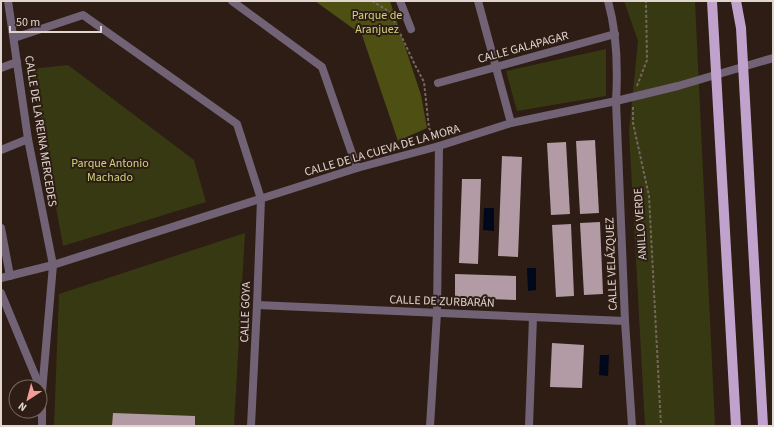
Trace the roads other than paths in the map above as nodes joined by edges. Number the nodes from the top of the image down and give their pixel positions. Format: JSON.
{"nodes":[{"id":1,"x":8,"y":1,"type":"edge"},
{"id":2,"x":232,"y":1,"type":"edge"},
{"id":3,"x":400,"y":1,"type":"edge"},
{"id":4,"x":478,"y":1,"type":"edge"},
{"id":5,"x":608,"y":1,"type":"edge"},
{"id":6,"x":712,"y":1,"type":"edge"},
{"id":7,"x":736,"y":1,"type":"edge"},
{"id":8,"x":411,"y":29,"type":"dead end"},
{"id":9,"x":615,"y":34,"type":"junction"},
{"id":10,"x":14,"y":38,"type":"junction"},
{"id":11,"x":773,"y":58,"type":"edge"},
{"id":12,"x":17,"y":62,"type":"junction"},
{"id":13,"x":496,"y":67,"type":"junction"},
{"id":14,"x":1,"y":68,"type":"edge"},
{"id":15,"x":438,"y":83,"type":"dead end"},
{"id":16,"x":616,"y":101,"type":"junction"},
{"id":17,"x":511,"y":123,"type":"junction"},
{"id":18,"x":28,"y":140,"type":"junction"},
{"id":19,"x":439,"y":146,"type":"junction"},
{"id":20,"x":1,"y":150,"type":"edge"},
{"id":21,"x":357,"y":168,"type":"junction"},
{"id":22,"x":260,"y":199,"type":"junction"},
{"id":23,"x":1,"y":228,"type":"edge"},
{"id":24,"x":53,"y":265,"type":"junction"},
{"id":25,"x":10,"y":276,"type":"junction"},
{"id":26,"x":1,"y":278,"type":"edge"},
{"id":27,"x":1,"y":293,"type":"edge"},
{"id":28,"x":257,"y":305,"type":"junction"},
{"id":29,"x":437,"y":313,"type":"junction"},
{"id":30,"x":534,"y":317,"type":"junction"},
{"id":31,"x":626,"y":321,"type":"junction"},
{"id":32,"x":36,"y":379,"type":"edge"},
{"id":33,"x":41,"y":379,"type":"edge"},
{"id":34,"x":251,"y":426,"type":"edge"},
{"id":35,"x":430,"y":426,"type":"edge"},
{"id":36,"x":529,"y":426,"type":"edge"},
{"id":37,"x":632,"y":426,"type":"edge"},
{"id":38,"x":736,"y":426,"type":"edge"},
{"id":39,"x":763,"y":426,"type":"edge"}],
"edges":[{"from":1,"to":10,"type":"street","name":"CALLE DE LA REINA MERCEDES"},
{"from":2,"to":21,"type":"street"},
{"from":3,"to":8,"type":"street"},
{"from":4,"to":13,"type":"street"},
{"from":5,"to":9,"type":"street","name":"CALLE VELÁZQUEZ"},
{"from":6,"to":38,"type":"main road"},
{"from":7,"to":39,"type":"main road"},
{"from":9,"to":13,"type":"street","name":"CALLE GALAPAGAR"},
{"from":9,"to":16,"type":"street","name":"CALLE VELÁZQUEZ"},
{"from":10,"to":12,"type":"street","name":"CALLE DE LA REINA MERCEDES"},
{"from":10,"to":22,"type":"street","name":"CALLE GOYA"},
{"from":11,"to":16,"type":"street","name":"CALLE DE LA CUEVA DE LA MORA"},
{"from":12,"to":14,"type":"street"},
{"from":12,"to":18,"type":"street","name":"CALLE DE LA REINA MERCEDES"},
{"from":13,"to":15,"type":"street","name":"CALLE GALAPAGAR"},
{"from":13,"to":17,"type":"street"},
{"from":16,"to":17,"type":"street","name":"CALLE DE LA CUEVA DE LA MORA"},
{"from":16,"to":31,"type":"street","name":"CALLE VELÁZQUEZ"},
{"from":17,"to":19,"type":"street","name":"CALLE DE LA CUEVA DE LA MORA"},
{"from":18,"to":20,"type":"street"},
{"from":18,"to":24,"type":"street","name":"CALLE DE LA REINA MERCEDES"},
{"from":19,"to":21,"type":"street","name":"CALLE DE LA CUEVA DE LA MORA"},
{"from":19,"to":29,"type":"street"},
{"from":21,"to":22,"type":"street","name":"CALLE DE LA CUEVA DE LA MORA"},
{"from":22,"to":24,"type":"street","name":"CALLE DE LA CUEVA DE LA MORA"},
{"from":22,"to":28,"type":"street","name":"CALLE GOYA"},
{"from":23,"to":25,"type":"street"},
{"from":24,"to":25,"type":"street","name":"CALLE DE LA CUEVA DE LA MORA"},
{"from":24,"to":33,"type":"street","name":"CALLE DE LA REINA MERCEDES"},
{"from":25,"to":26,"type":"street","name":"CALLE DE LA CUEVA DE LA MORA"},
{"from":27,"to":32,"type":"street"},
{"from":28,"to":29,"type":"street","name":"CALLE DE ZURBARÁN"},
{"from":28,"to":34,"type":"street","name":"CALLE GOYA"},
{"from":29,"to":30,"type":"street","name":"CALLE DE ZURBARÁN"},
{"from":29,"to":35,"type":"street"},
{"from":30,"to":31,"type":"street","name":"CALLE DE ZURBARÁN"},
{"from":30,"to":36,"type":"street"},
{"from":31,"to":37,"type":"street","name":"CALLE VELÁZQUEZ"}]}
